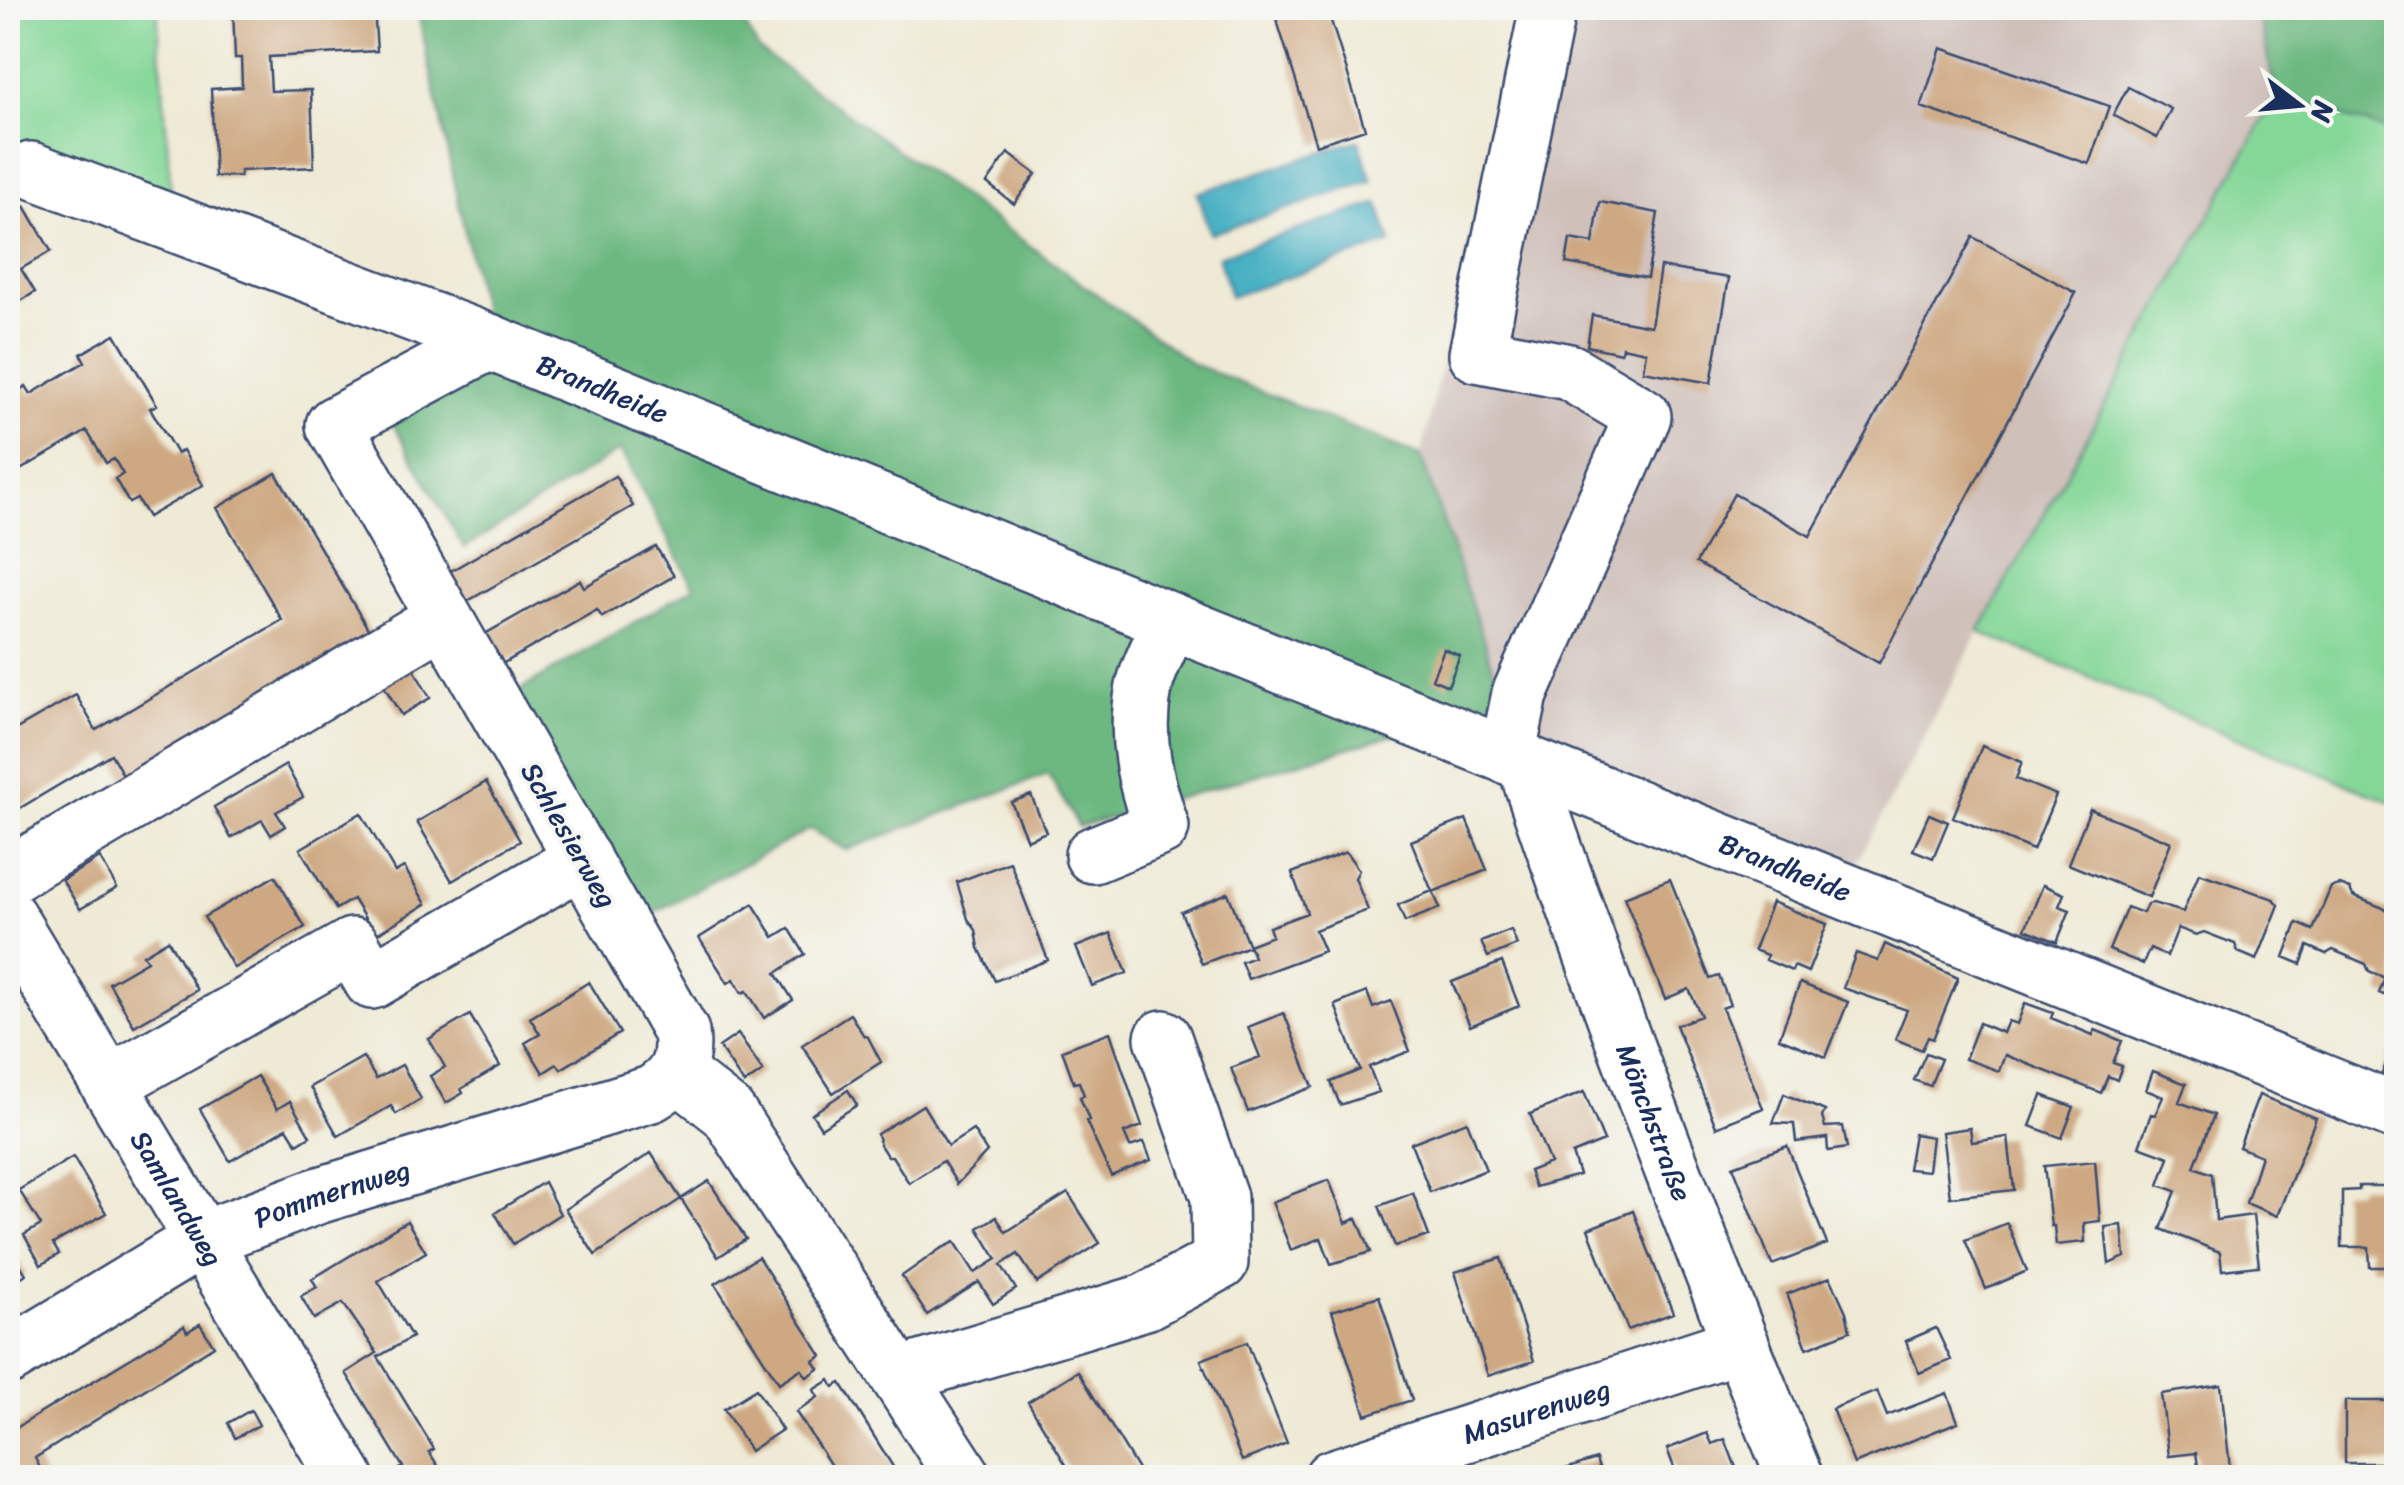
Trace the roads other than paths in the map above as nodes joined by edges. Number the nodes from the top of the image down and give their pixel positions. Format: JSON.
{"nodes":[{"id":1,"x":1548,"y":8,"type":"edge"},
{"id":2,"x":31,"y":170,"type":"dead end"},
{"id":3,"x":489,"y":342,"type":"junction"},
{"id":4,"x":444,"y":618,"type":"junction"},
{"id":5,"x":1171,"y":621,"type":"junction"},
{"id":6,"x":1516,"y":760,"type":"junction"},
{"id":7,"x":1092,"y":855,"type":"dead end"},
{"id":8,"x":583,"y":859,"type":"junction"},
{"id":9,"x":8,"y":876,"type":"edge"},
{"id":10,"x":8,"y":917,"type":"edge"},
{"id":11,"x":1163,"y":1038,"type":"dead end"},
{"id":12,"x":676,"y":1073,"type":"junction"},
{"id":13,"x":109,"y":1084,"type":"junction"},
{"id":14,"x":2396,"y":1112,"type":"edge"},
{"id":15,"x":203,"y":1240,"type":"junction"},
{"id":16,"x":1741,"y":1344,"type":"junction"},
{"id":17,"x":8,"y":1357,"type":"edge"},
{"id":18,"x":898,"y":1376,"type":"junction"},
{"id":19,"x":346,"y":1478,"type":"edge"},
{"id":20,"x":964,"y":1478,"type":"edge"},
{"id":21,"x":1332,"y":1478,"type":"edge"},
{"id":22,"x":1796,"y":1478,"type":"edge"}],
"edges":[{"from":1,"to":6,"type":"street"},
{"from":2,"to":3,"type":"street","name":"Brandheide"},
{"from":3,"to":4,"type":"street","name":"Schlesierweg"},
{"from":3,"to":5,"type":"street","name":"Brandheide"},
{"from":4,"to":8,"type":"street","name":"Schlesierweg"},
{"from":4,"to":9,"type":"street"},
{"from":5,"to":6,"type":"street","name":"Brandheide"},
{"from":5,"to":7,"type":"street"},
{"from":6,"to":14,"type":"street","name":"Brandheide"},
{"from":6,"to":16,"type":"street","name":"Mönchstraße"},
{"from":8,"to":12,"type":"street","name":"Schlesierweg"},
{"from":8,"to":13,"type":"street"},
{"from":10,"to":13,"type":"street","name":"Samlandweg"},
{"from":11,"to":18,"type":"street"},
{"from":12,"to":15,"type":"street","name":"Pommernweg"},
{"from":12,"to":18,"type":"street"},
{"from":13,"to":15,"type":"street","name":"Samlandweg"},
{"from":15,"to":17,"type":"street","name":"Pommernweg"},
{"from":15,"to":19,"type":"street","name":"Samlandweg"},
{"from":16,"to":21,"type":"street","name":"Masurenweg"},
{"from":16,"to":22,"type":"street","name":"Mönchstraße"},
{"from":18,"to":20,"type":"street"}]}
